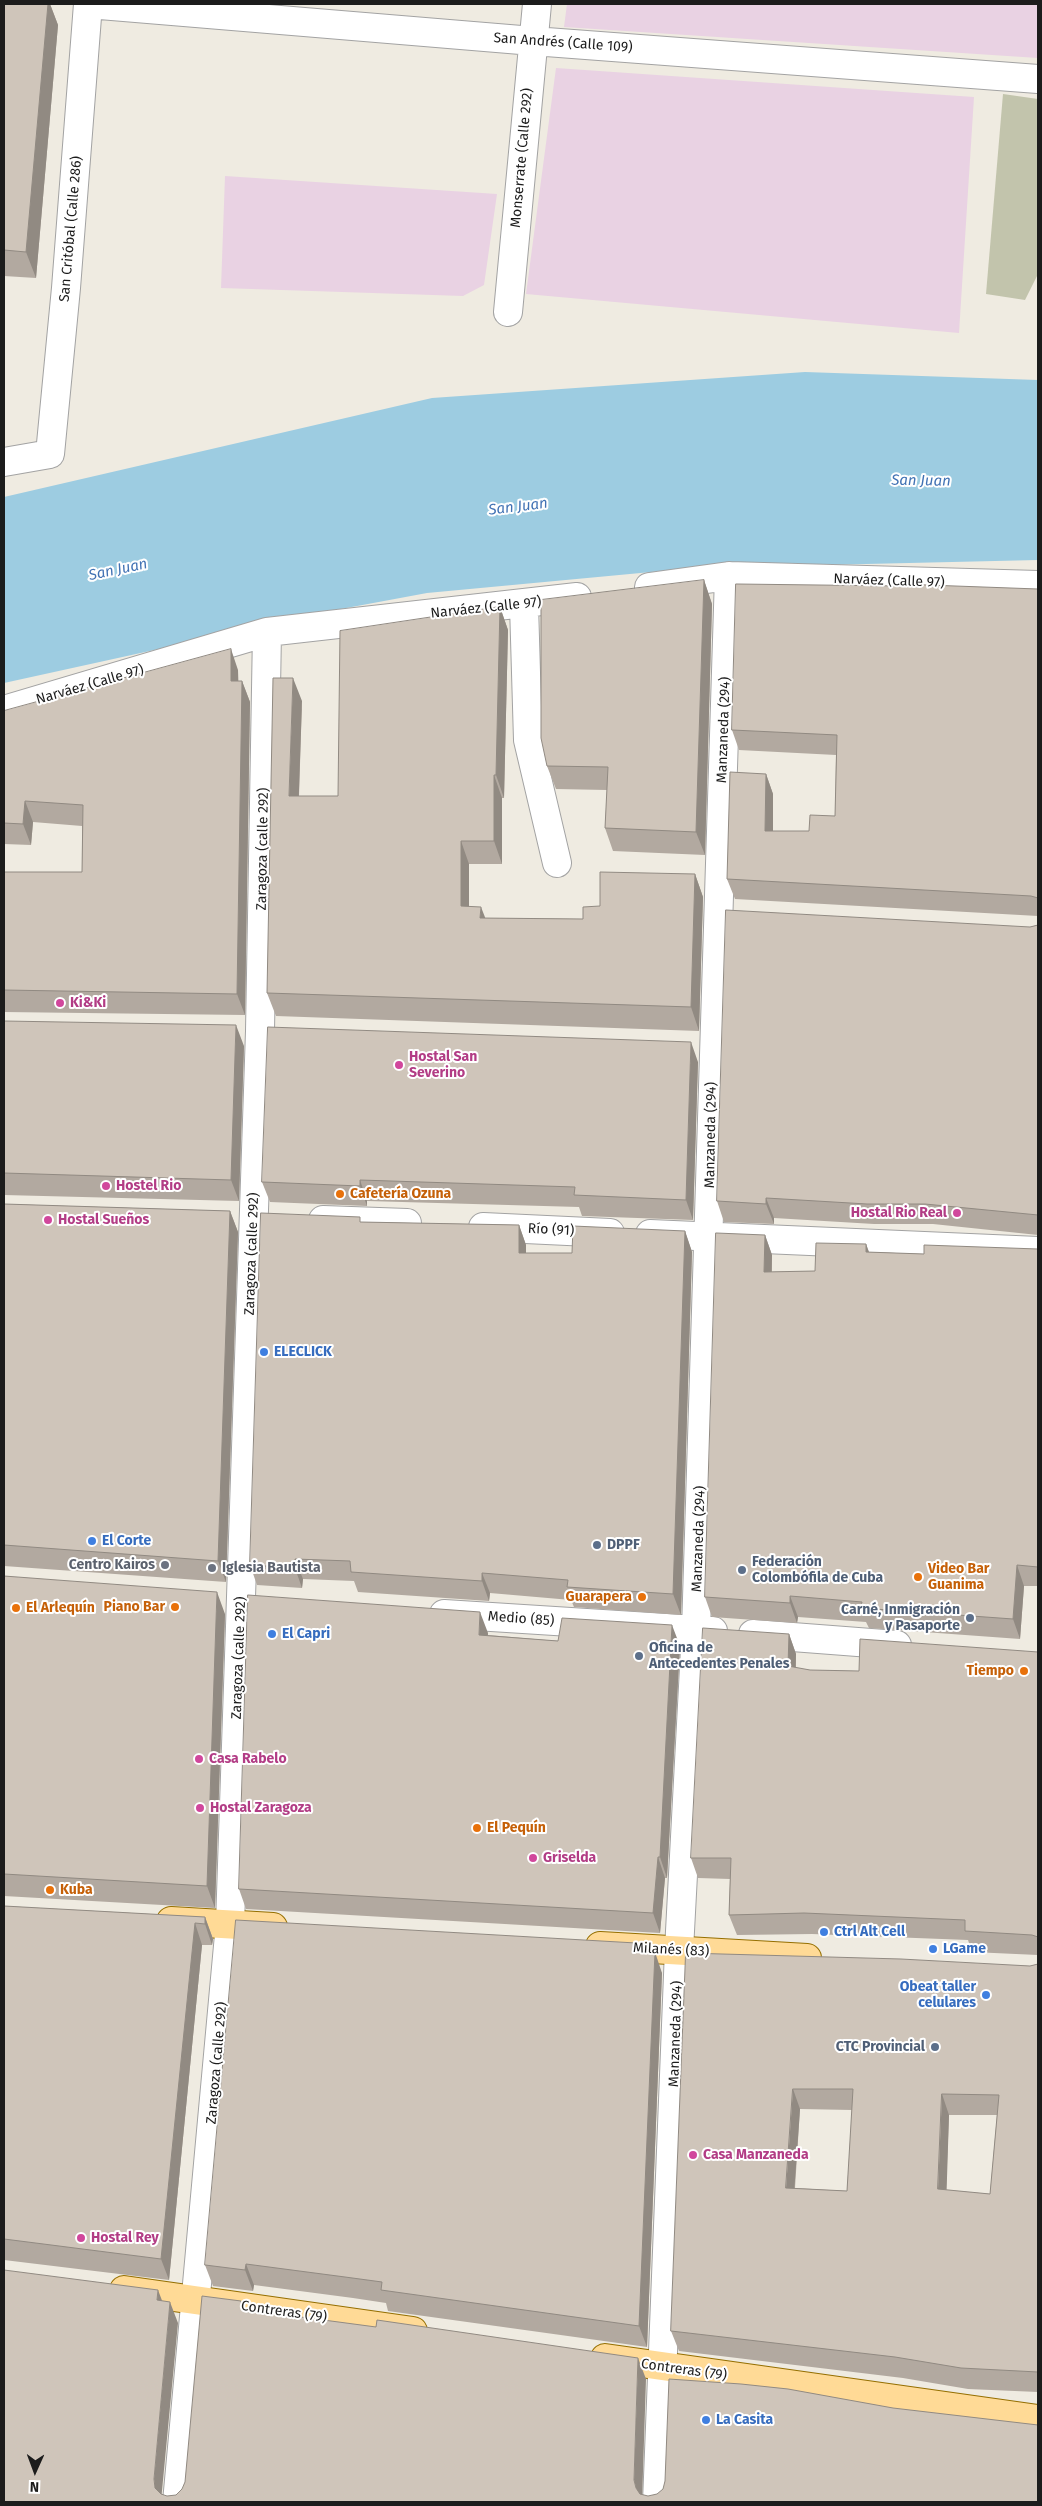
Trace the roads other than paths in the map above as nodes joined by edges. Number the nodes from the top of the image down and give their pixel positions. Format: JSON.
{"nodes":[{"id":1,"x":88,"y":4,"type":"edge"},
{"id":2,"x":536,"y":4,"type":"edge"},
{"id":3,"x":533,"y":41,"type":"junction"},
{"id":4,"x":1038,"y":79,"type":"edge"},
{"id":5,"x":508,"y":312,"type":"dead end"},
{"id":6,"x":4,"y":462,"type":"edge"},
{"id":7,"x":729,"y":576,"type":"junction"},
{"id":8,"x":1038,"y":585,"type":"edge"},
{"id":9,"x":524,"y":604,"type":"junction"},
{"id":10,"x":267,"y":632,"type":"junction"},
{"id":11,"x":4,"y":710,"type":"edge"},
{"id":12,"x":557,"y":863,"type":"dead end"},
{"id":13,"x":717,"y":914,"type":"junction"},
{"id":14,"x":746,"y":916,"type":"edge"},
{"id":15,"x":230,"y":1031,"type":"edge"},
{"id":16,"x":260,"y":1032,"type":"junction"},
{"id":17,"x":289,"y":1032,"type":"edge"},
{"id":18,"x":225,"y":1216,"type":"edge"},
{"id":19,"x":254,"y":1217,"type":"junction"},
{"id":20,"x":432,"y":1225,"type":"edge"},
{"id":21,"x":462,"y":1226,"type":"edge"},
{"id":22,"x":709,"y":1237,"type":"junction"},
{"id":23,"x":1038,"y":1250,"type":"edge"},
{"id":24,"x":230,"y":1600,"type":"junction"},
{"id":25,"x":270,"y":1602,"type":"edge"},
{"id":26,"x":419,"y":1612,"type":"edge"},
{"id":27,"x":696,"y":1630,"type":"junction"},
{"id":28,"x":921,"y":1647,"type":"edge"},
{"id":29,"x":142,"y":1919,"type":"edge"},
{"id":30,"x":230,"y":1924,"type":"junction"},
{"id":31,"x":300,"y":1928,"type":"edge"},
{"id":32,"x":579,"y":1944,"type":"edge"},
{"id":33,"x":679,"y":1950,"type":"junction"},
{"id":34,"x":834,"y":1959,"type":"edge"},
{"id":35,"x":100,"y":2287,"type":"edge"},
{"id":36,"x":195,"y":2300,"type":"junction"},
{"id":37,"x":439,"y":2334,"type":"edge"},
{"id":38,"x":576,"y":2354,"type":"edge"},
{"id":39,"x":663,"y":2367,"type":"junction"},
{"id":40,"x":1038,"y":2419,"type":"edge"},
{"id":41,"x":177,"y":2502,"type":"edge"},
{"id":42,"x":657,"y":2502,"type":"edge"}],
"edges":[{"from":1,"to":3,"type":"street","name":"San Andrés (Calle 109)"},
{"from":1,"to":6,"type":"street","name":"San Critóbal (Calle 286)"},
{"from":2,"to":3,"type":"street","name":"Monserrate (Calle 292)"},
{"from":3,"to":4,"type":"street","name":"San Andrés (Calle 109)"},
{"from":3,"to":5,"type":"street","name":"Monserrate (Calle 292)"},
{"from":7,"to":8,"type":"street","name":"Narváez (Calle 97)"},
{"from":7,"to":9,"type":"street","name":"Narváez (Calle 97)"},
{"from":7,"to":13,"type":"street","name":"Manzaneda (294)"},
{"from":9,"to":10,"type":"street","name":"Narváez (Calle 97)"},
{"from":9,"to":12,"type":"street"},
{"from":10,"to":11,"type":"street","name":"Narváez (Calle 97)"},
{"from":10,"to":16,"type":"street","name":"Zaragoza (calle 292)"},
{"from":13,"to":14,"type":"street"},
{"from":13,"to":22,"type":"street","name":"Manzaneda (294)"},
{"from":15,"to":16,"type":"street"},
{"from":16,"to":17,"type":"street"},
{"from":16,"to":19,"type":"street","name":"Zaragoza (calle 292)"},
{"from":18,"to":19,"type":"street"},
{"from":19,"to":20,"type":"street"},
{"from":19,"to":24,"type":"street","name":"Zaragoza (calle 292)"},
{"from":21,"to":22,"type":"street","name":"Río (91)"},
{"from":22,"to":23,"type":"street","name":"Río (91)"},
{"from":22,"to":27,"type":"street","name":"Manzaneda (294)"},
{"from":24,"to":25,"type":"street"},
{"from":24,"to":30,"type":"street","name":"Zaragoza (calle 292)"},
{"from":26,"to":27,"type":"street","name":"Medio (85)"},
{"from":27,"to":28,"type":"street","name":"Medio (85)"},
{"from":27,"to":33,"type":"street","name":"Manzaneda (294)"},
{"from":29,"to":30,"type":"main road"},
{"from":30,"to":31,"type":"main road"},
{"from":30,"to":36,"type":"street","name":"Zaragoza (calle 292)"},
{"from":32,"to":33,"type":"main road","name":"Milanés (83)"},
{"from":33,"to":34,"type":"main road","name":"Milanés (83)"},
{"from":33,"to":39,"type":"street","name":"Manzaneda (294)"},
{"from":35,"to":36,"type":"main road","name":"Contreras (79)"},
{"from":36,"to":37,"type":"main road","name":"Contreras (79)"},
{"from":36,"to":41,"type":"street","name":"Zaragoza (calle 292)"},
{"from":38,"to":39,"type":"main road","name":"Contreras (79)"},
{"from":39,"to":40,"type":"main road","name":"Contreras (79)"},
{"from":39,"to":42,"type":"street","name":"Manzaneda (294)"}]}
